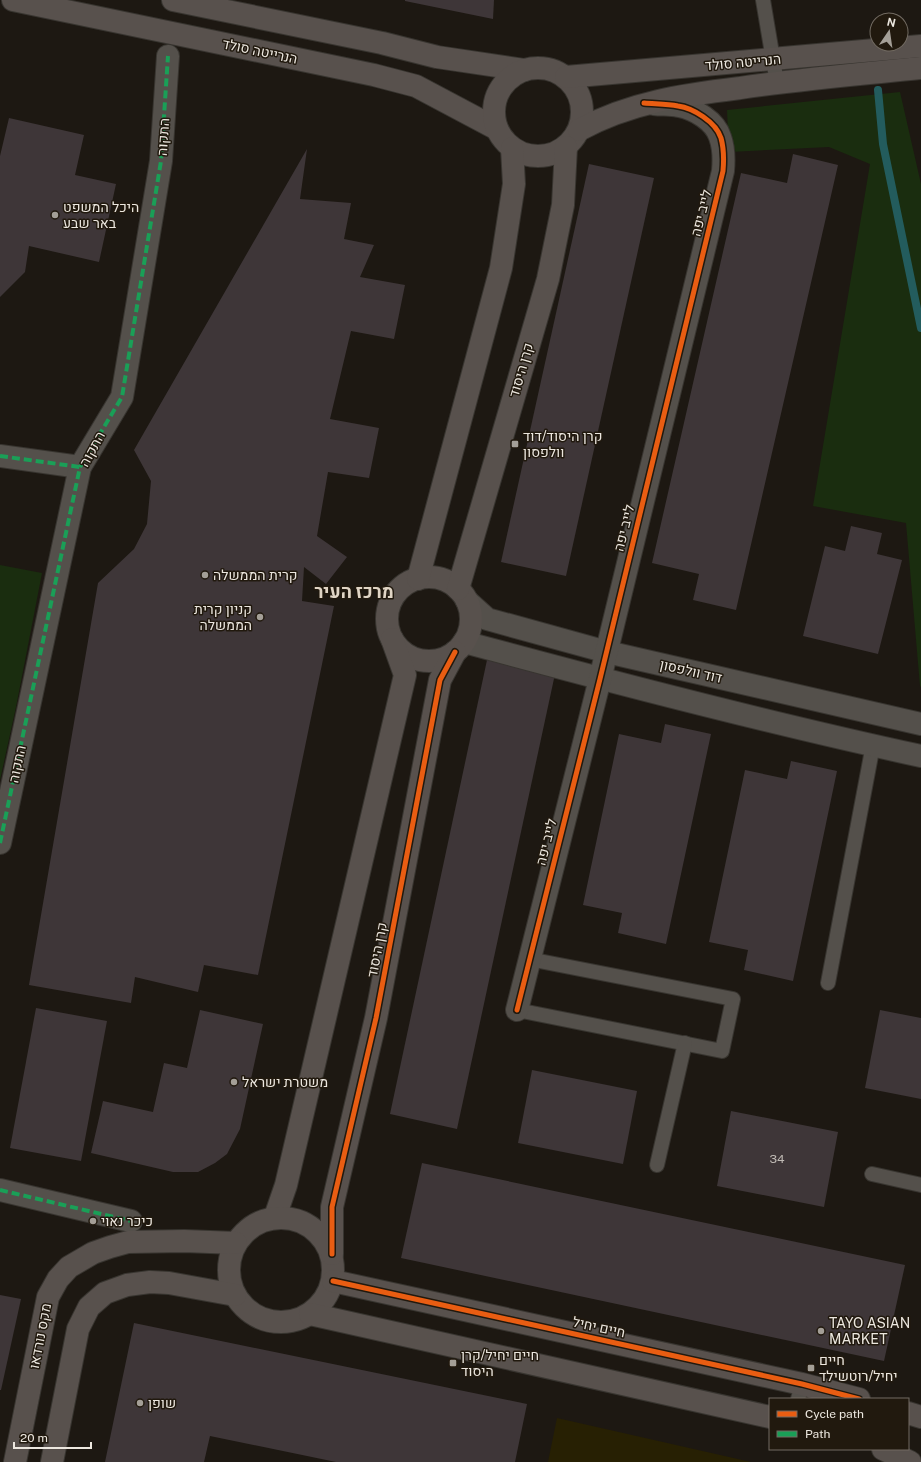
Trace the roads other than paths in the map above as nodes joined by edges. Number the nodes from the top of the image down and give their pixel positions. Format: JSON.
{"nodes":[{"id":1,"x":13,"y":0,"type":"edge"},
{"id":2,"x":173,"y":0,"type":"edge"},
{"id":3,"x":763,"y":0,"type":"edge"},
{"id":4,"x":921,"y":46,"type":"edge"},
{"id":5,"x":168,"y":56,"type":"dead end"},
{"id":6,"x":773,"y":59,"type":"junction"},
{"id":7,"x":921,"y":68,"type":"edge"},
{"id":8,"x":524,"y":70,"type":"junction"},
{"id":9,"x":566,"y":78,"type":"junction"},
{"id":10,"x":777,"y":83,"type":"junction"},
{"id":11,"x":644,"y":103,"type":"junction"},
{"id":12,"x":497,"y":129,"type":"junction"},
{"id":13,"x":579,"y":130,"type":"junction"},
{"id":14,"x":566,"y":147,"type":"junction"},
{"id":15,"x":512,"y":148,"type":"junction"},
{"id":16,"x":0,"y":456,"type":"edge"},
{"id":17,"x":80,"y":468,"type":"junction"},
{"id":18,"x":418,"y":579,"type":"junction"},
{"id":19,"x":462,"y":595,"type":"junction"},
{"id":20,"x":392,"y":639,"type":"junction"},
{"id":21,"x":459,"y":647,"type":"junction"},
{"id":22,"x":607,"y":652,"type":"junction"},
{"id":23,"x":600,"y":679,"type":"junction"},
{"id":24,"x":921,"y":724,"type":"edge"},
{"id":25,"x":873,"y":745,"type":"junction"},
{"id":26,"x":921,"y":756,"type":"edge"},
{"id":27,"x":0,"y":843,"type":"edge"},
{"id":28,"x":529,"y":959,"type":"junction"},
{"id":29,"x":828,"y":983,"type":"dead end"},
{"id":30,"x":517,"y":1010,"type":"joint"},
{"id":31,"x":685,"y":1043,"type":"junction"},
{"id":32,"x":657,"y":1165,"type":"dead end"},
{"id":33,"x":872,"y":1174,"type":"dead end"},
{"id":34,"x":921,"y":1185,"type":"edge"},
{"id":35,"x":0,"y":1190,"type":"edge"},
{"id":36,"x":275,"y":1217,"type":"junction"},
{"id":37,"x":131,"y":1221,"type":"dead end"},
{"id":38,"x":236,"y":1243,"type":"junction"},
{"id":39,"x":332,"y":1254,"type":"junction"},
{"id":40,"x":333,"y":1281,"type":"junction"},
{"id":41,"x":235,"y":1295,"type":"junction"},
{"id":42,"x":310,"y":1314,"type":"junction"},
{"id":43,"x":800,"y":1392,"type":"edge"},
{"id":44,"x":851,"y":1398,"type":"edge"},
{"id":45,"x":909,"y":1413,"type":"edge"},
{"id":46,"x":921,"y":1417,"type":"edge"},
{"id":47,"x":769,"y":1418,"type":"edge"},
{"id":48,"x":885,"y":1450,"type":"edge"},
{"id":49,"x":921,"y":1457,"type":"edge"},
{"id":50,"x":15,"y":1462,"type":"edge"},
{"id":51,"x":52,"y":1462,"type":"edge"},
{"id":52,"x":910,"y":1462,"type":"edge"},
{"id":53,"x":921,"y":1462,"type":"edge"}],
"edges":[{"from":1,"to":12,"type":"street","name":"הנרייטה סולד"},
{"from":2,"to":8,"type":"street"},
{"from":3,"to":6,"type":"lane"},
{"from":4,"to":6,"type":"street","name":"הנרייטה סולד"},
{"from":5,"to":17,"type":"street","name":"התקוה"},
{"from":6,"to":9,"type":"street","name":"הנרייטה סולד"},
{"from":6,"to":10,"type":"lane"},
{"from":7,"to":10,"type":"street","name":"הנרייטה סולד"},
{"from":8,"to":9,"type":"street"},
{"from":8,"to":12,"type":"street"},
{"from":9,"to":13,"type":"street"},
{"from":10,"to":11,"type":"street","name":"הנרייטה סולד"},
{"from":11,"to":13,"type":"street","name":"הנרייטה סולד"},
{"from":11,"to":22,"type":"street","name":"לייב יפה"},
{"from":12,"to":15,"type":"street"},
{"from":13,"to":14,"type":"street"},
{"from":14,"to":15,"type":"street"},
{"from":14,"to":19,"type":"street","name":"קרן היסוד"},
{"from":15,"to":18,"type":"street"},
{"from":16,"to":17,"type":"street"},
{"from":17,"to":27,"type":"street","name":"התקוה"},
{"from":18,"to":19,"type":"street"},
{"from":18,"to":20,"type":"street"},
{"from":19,"to":21,"type":"street"},
{"from":19,"to":22,"type":"street","name":"דוד וולפסון"},
{"from":20,"to":21,"type":"street"},
{"from":20,"to":36,"type":"street"},
{"from":21,"to":23,"type":"street","name":"דוד וולפסון"},
{"from":21,"to":39,"type":"street","name":"קרן היסוד"},
{"from":22,"to":23,"type":"street","name":"לייב יפה"},
{"from":22,"to":24,"type":"street","name":"דוד וולפסון"},
{"from":23,"to":25,"type":"street","name":"דוד וולפסון"},
{"from":23,"to":28,"type":"street","name":"לייב יפה"},
{"from":25,"to":26,"type":"street","name":"דוד וולפסון"},
{"from":25,"to":29,"type":"lane"},
{"from":28,"to":30,"type":"street","name":"לייב יפה"},
{"from":28,"to":31,"type":"lane"},
{"from":30,"to":31,"type":"lane"},
{"from":31,"to":32,"type":"lane"},
{"from":33,"to":34,"type":"lane"},
{"from":35,"to":37,"type":"street"},
{"from":36,"to":38,"type":"street"},
{"from":36,"to":39,"type":"street"},
{"from":38,"to":41,"type":"street"},
{"from":38,"to":50,"type":"street","name":"מקס נורדאו"},
{"from":39,"to":40,"type":"street"},
{"from":40,"to":42,"type":"street"},
{"from":40,"to":43,"type":"street","name":"חיים יחיל"},
{"from":41,"to":42,"type":"street"},
{"from":41,"to":51,"type":"street"},
{"from":42,"to":47,"type":"street"},
{"from":43,"to":44,"type":"street","name":"חיים יחיל"},
{"from":45,"to":46,"type":"street"},
{"from":48,"to":52,"type":"street"},
{"from":49,"to":53,"type":"street"}]}
